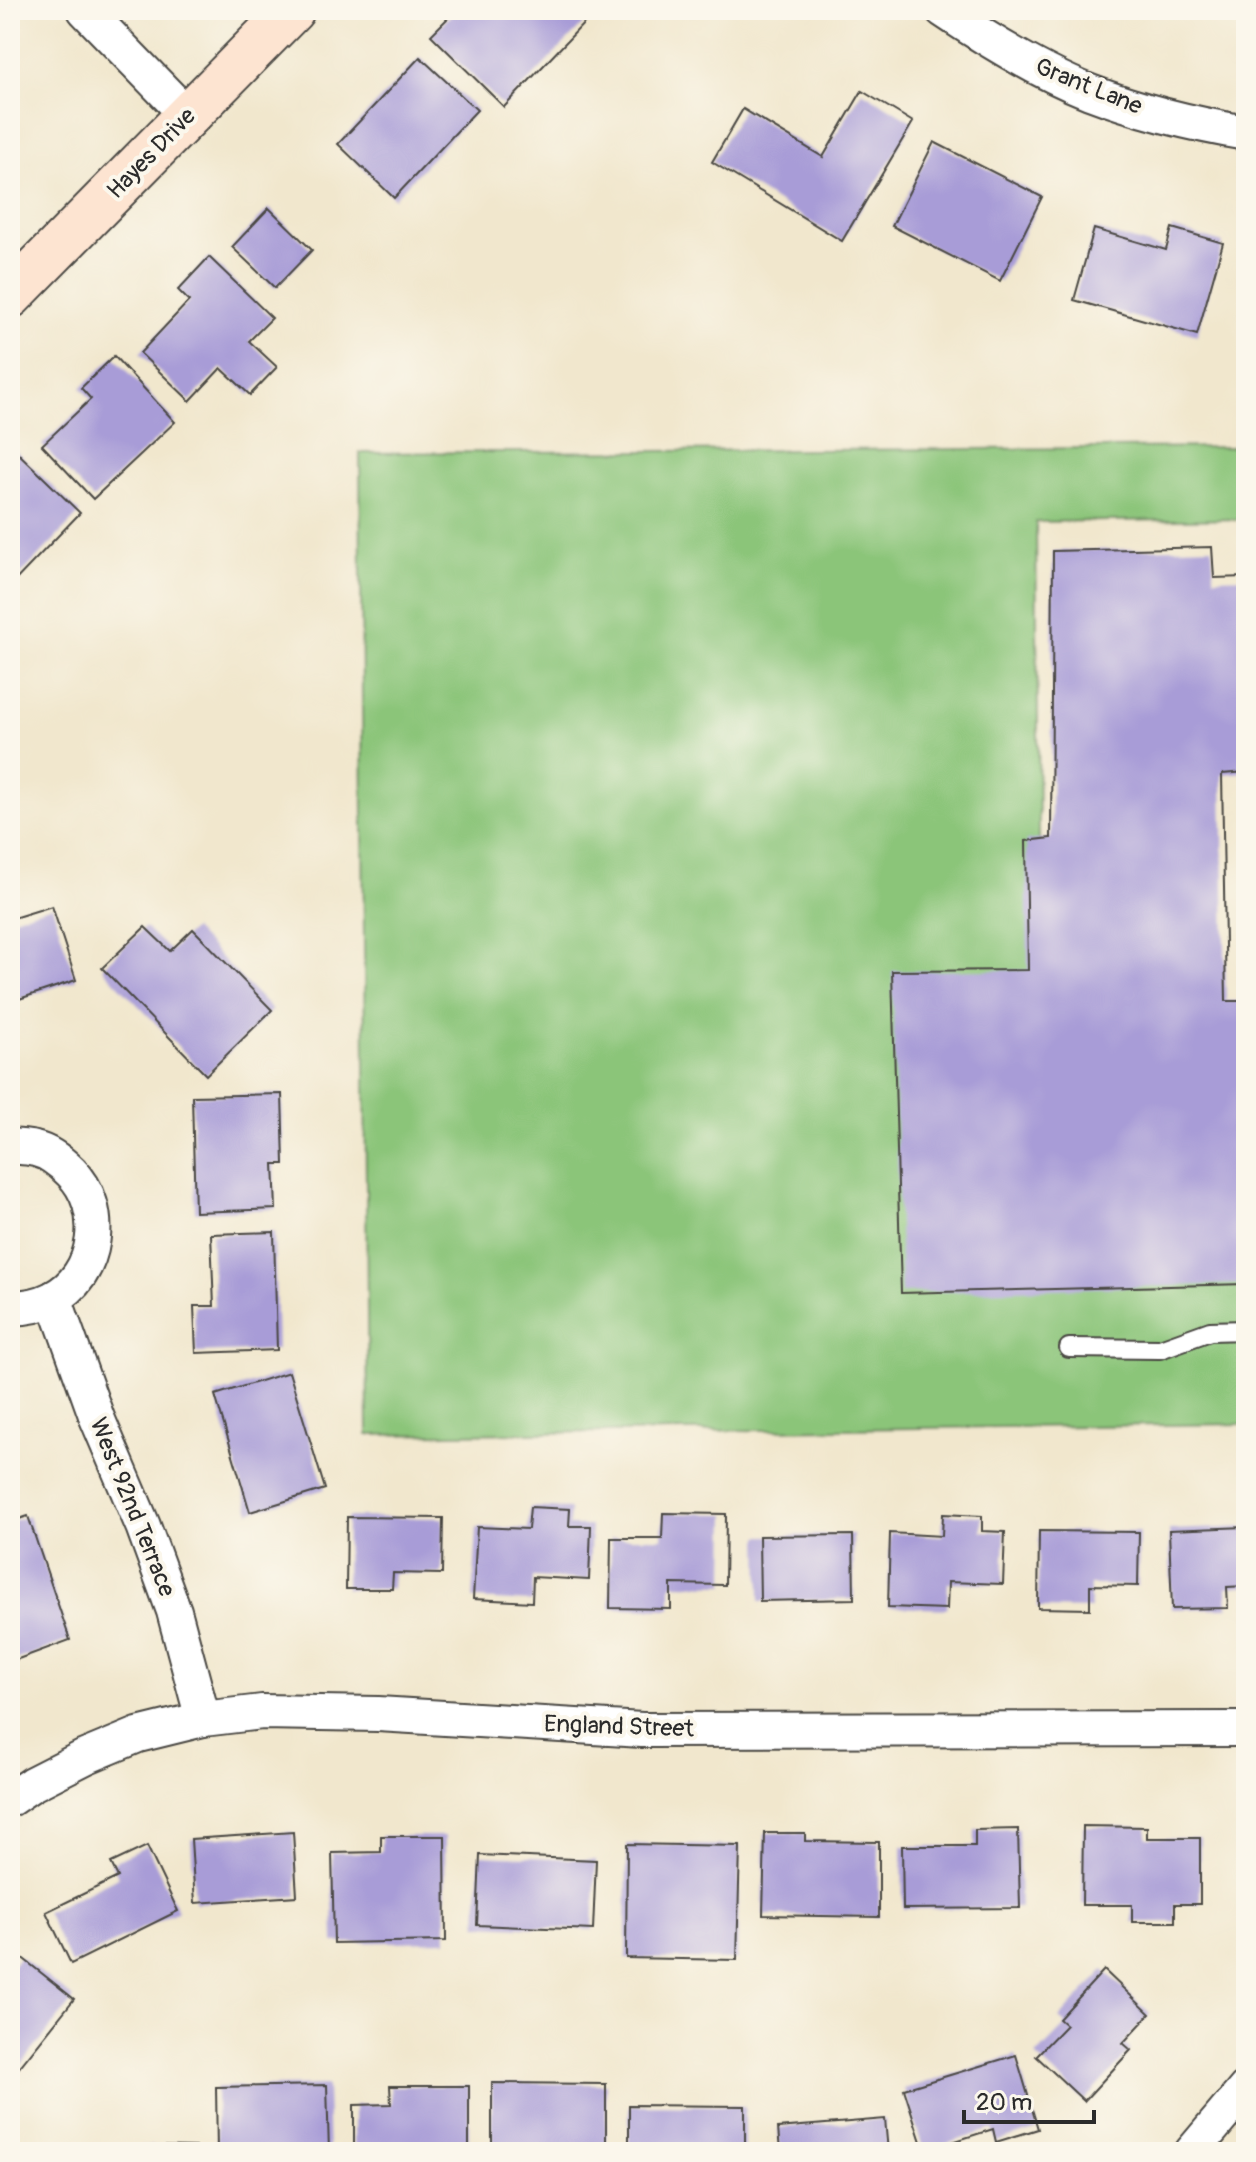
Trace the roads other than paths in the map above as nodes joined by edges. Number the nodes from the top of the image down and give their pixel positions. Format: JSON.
{"nodes":[{"id":1,"x":85,"y":10,"type":"edge"},
{"id":2,"x":292,"y":10,"type":"edge"},
{"id":3,"x":943,"y":10,"type":"edge"},
{"id":4,"x":187,"y":115,"type":"junction"},
{"id":5,"x":1246,"y":133,"type":"edge"},
{"id":6,"x":10,"y":296,"type":"edge"},
{"id":7,"x":10,"y":1146,"type":"edge"},
{"id":8,"x":54,"y":1298,"type":"junction"},
{"id":9,"x":10,"y":1308,"type":"edge"},
{"id":10,"x":1246,"y":1330,"type":"edge"},
{"id":11,"x":1069,"y":1348,"type":"dead end"},
{"id":12,"x":203,"y":1719,"type":"junction"},
{"id":13,"x":1246,"y":1729,"type":"edge"},
{"id":14,"x":10,"y":1799,"type":"edge"},
{"id":15,"x":1246,"y":2088,"type":"edge"},
{"id":16,"x":1192,"y":2152,"type":"edge"}],
"edges":[{"from":1,"to":4,"type":"street"},
{"from":2,"to":4,"type":"street","name":"Hayes Drive"},
{"from":3,"to":5,"type":"street","name":"Grant Lane"},
{"from":4,"to":6,"type":"street","name":"Hayes Drive"},
{"from":7,"to":8,"type":"street"},
{"from":8,"to":9,"type":"street"},
{"from":8,"to":12,"type":"street","name":"West 92nd Terrace"},
{"from":10,"to":11,"type":"lane"},
{"from":12,"to":13,"type":"street","name":"England Street"},
{"from":12,"to":14,"type":"street","name":"England Street"},
{"from":15,"to":16,"type":"street"}]}
